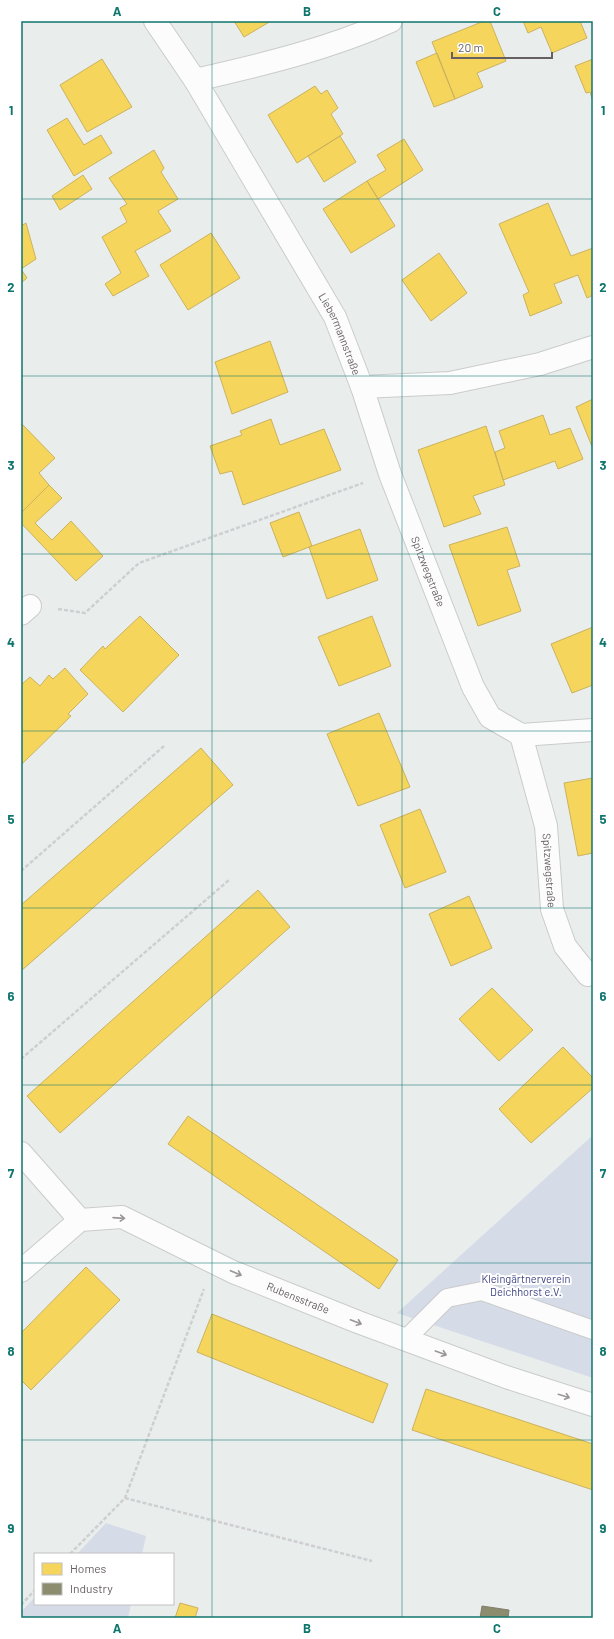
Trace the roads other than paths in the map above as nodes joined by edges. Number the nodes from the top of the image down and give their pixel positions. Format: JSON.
{"nodes":[{"id":1,"x":155,"y":21,"type":"edge"},
{"id":2,"x":391,"y":21,"type":"edge"},
{"id":3,"x":194,"y":80,"type":"junction"},
{"id":4,"x":593,"y":347,"type":"edge"},
{"id":5,"x":362,"y":387,"type":"junction"},
{"id":6,"x":593,"y":730,"type":"edge"},
{"id":7,"x":521,"y":735,"type":"junction"},
{"id":8,"x":588,"y":975,"type":"dead end"},
{"id":9,"x":21,"y":1153,"type":"edge"},
{"id":10,"x":80,"y":1220,"type":"junction"},
{"id":11,"x":21,"y":1271,"type":"edge"},
{"id":12,"x":593,"y":1330,"type":"edge"},
{"id":13,"x":405,"y":1340,"type":"junction"},
{"id":14,"x":593,"y":1405,"type":"edge"}],
"edges":[{"from":1,"to":3,"type":"street","name":"Liebermannstraße"},
{"from":2,"to":3,"type":"street"},
{"from":3,"to":5,"type":"street","name":"Liebermannstraße"},
{"from":4,"to":5,"type":"street","name":"Liebermannstraße"},
{"from":5,"to":7,"type":"street","name":"Spitzwegstraße"},
{"from":6,"to":7,"type":"street"},
{"from":7,"to":8,"type":"street","name":"Spitzwegstraße"},
{"from":9,"to":10,"type":"street"},
{"from":10,"to":11,"type":"street"},
{"from":10,"to":13,"type":"street","name":"Rubensstraße","one_way":true},
{"from":12,"to":13,"type":"lane"},
{"from":13,"to":14,"type":"street","name":"Rubensstraße","one_way":true}]}
